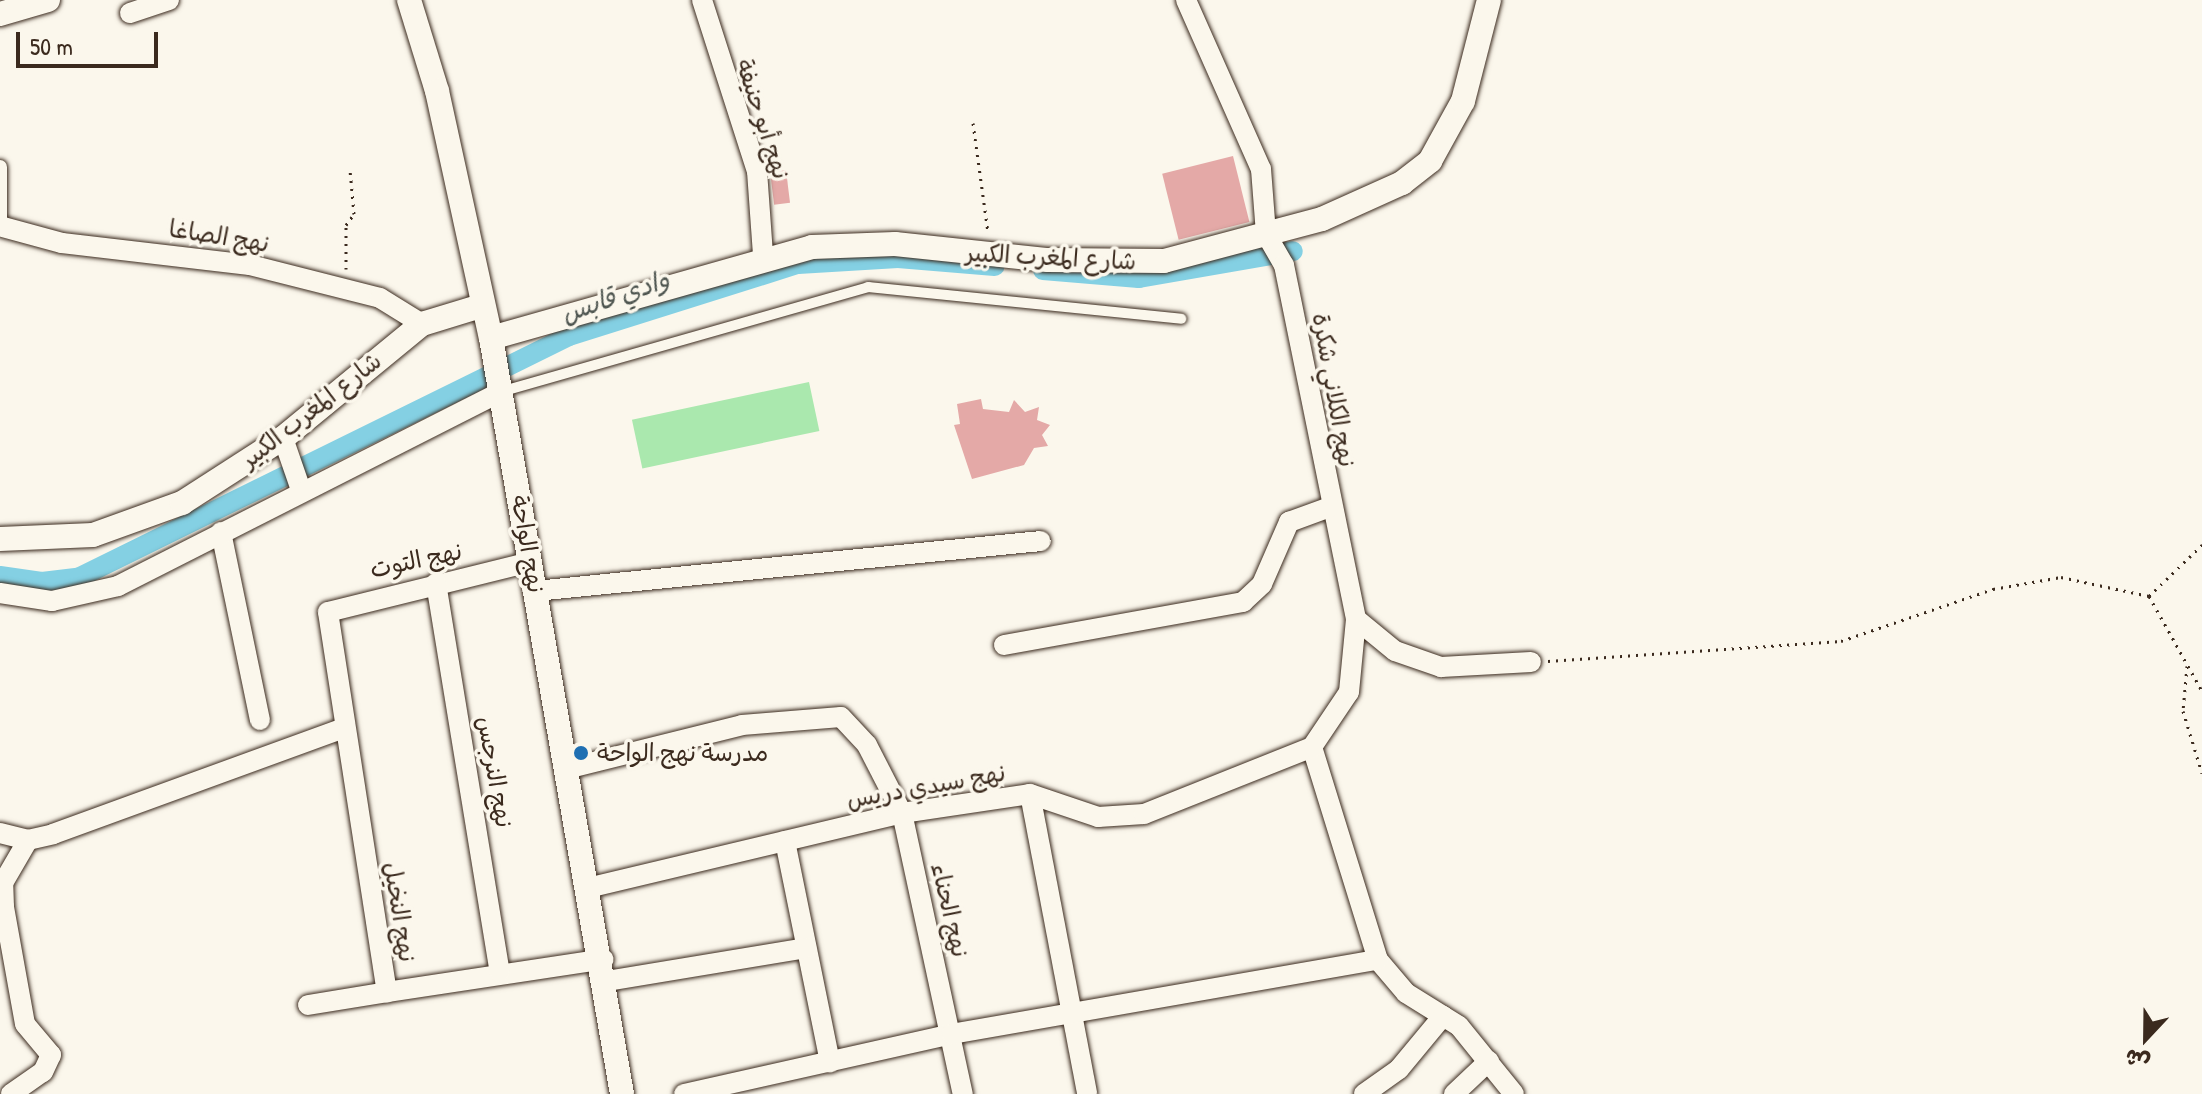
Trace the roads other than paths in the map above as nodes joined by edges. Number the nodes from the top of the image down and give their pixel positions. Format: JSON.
{"nodes":[{"id":1,"x":48,"y":0,"type":"edge"},
{"id":2,"x":169,"y":0,"type":"edge"},
{"id":3,"x":409,"y":0,"type":"edge"},
{"id":4,"x":702,"y":0,"type":"edge"},
{"id":5,"x":1186,"y":0,"type":"edge"},
{"id":6,"x":1489,"y":0,"type":"edge"},
{"id":7,"x":130,"y":13,"type":"dead end"},
{"id":8,"x":0,"y":14,"type":"edge"},
{"id":9,"x":0,"y":167,"type":"edge"},
{"id":10,"x":2,"y":227,"type":"edge"},
{"id":11,"x":1266,"y":234,"type":"junction"},
{"id":12,"x":763,"y":255,"type":"junction"},
{"id":13,"x":481,"y":306,"type":"junction"},
{"id":14,"x":1181,"y":319,"type":"dead end"},
{"id":15,"x":422,"y":324,"type":"junction"},
{"id":16,"x":491,"y":338,"type":"junction"},
{"id":17,"x":500,"y":392,"type":"junction"},
{"id":18,"x":283,"y":438,"type":"junction"},
{"id":19,"x":301,"y":490,"type":"junction"},
{"id":20,"x":1330,"y":507,"type":"junction"},
{"id":21,"x":221,"y":532,"type":"junction"},
{"id":22,"x":0,"y":539,"type":"edge"},
{"id":23,"x":1041,"y":541,"type":"dead end"},
{"id":24,"x":530,"y":562,"type":"junction"},
{"id":25,"x":436,"y":583,"type":"junction"},
{"id":26,"x":535,"y":591,"type":"junction"},
{"id":27,"x":0,"y":593,"type":"edge"},
{"id":28,"x":1356,"y":619,"type":"junction"},
{"id":29,"x":325,"y":624,"type":"joint"},
{"id":30,"x":1004,"y":645,"type":"dead end"},
{"id":31,"x":1531,"y":662,"type":"road end"},
{"id":32,"x":260,"y":720,"type":"dead end"},
{"id":33,"x":344,"y":728,"type":"junction"},
{"id":34,"x":1312,"y":747,"type":"junction"},
{"id":35,"x":570,"y":768,"type":"junction"},
{"id":36,"x":1030,"y":794,"type":"junction"},
{"id":37,"x":902,"y":813,"type":"junction"},
{"id":38,"x":0,"y":833,"type":"edge"},
{"id":39,"x":28,"y":840,"type":"junction"},
{"id":40,"x":785,"y":841,"type":"junction"},
{"id":41,"x":592,"y":887,"type":"junction"},
{"id":42,"x":806,"y":948,"type":"junction"},
{"id":43,"x":1378,"y":960,"type":"junction"},
{"id":44,"x":605,"y":970,"type":"junction"},
{"id":45,"x":500,"y":972,"type":"junction"},
{"id":46,"x":7,"y":979,"type":"edge"},
{"id":47,"x":387,"y":992,"type":"junction"},
{"id":48,"x":308,"y":1005,"type":"dead end"},
{"id":49,"x":1072,"y":1015,"type":"junction"},
{"id":50,"x":1443,"y":1016,"type":"junction"},
{"id":51,"x":952,"y":1034,"type":"junction"},
{"id":52,"x":1489,"y":1061,"type":"junction"},
{"id":53,"x":830,"y":1062,"type":"junction"},
{"id":54,"x":11,"y":1094,"type":"edge"},
{"id":55,"x":622,"y":1094,"type":"edge"},
{"id":56,"x":684,"y":1094,"type":"edge"},
{"id":57,"x":963,"y":1094,"type":"edge"},
{"id":58,"x":1087,"y":1094,"type":"edge"},
{"id":59,"x":1364,"y":1094,"type":"edge"},
{"id":60,"x":1454,"y":1094,"type":"edge"},
{"id":61,"x":1514,"y":1094,"type":"edge"}],
"edges":[{"from":1,"to":8,"type":"street"},
{"from":2,"to":7,"type":"street"},
{"from":3,"to":13,"type":"street","name":"نهج الواحة"},
{"from":4,"to":12,"type":"street","name":"نهج أبو حنيفة"},
{"from":5,"to":11,"type":"street","name":"نهج الكلاني شكرة"},
{"from":6,"to":11,"type":"street","name":"شارع المغرب الكبير"},
{"from":9,"to":10,"type":"street"},
{"from":10,"to":15,"type":"street","name":"نهج الصاغا"},
{"from":11,"to":12,"type":"street","name":"شارع المغرب الكبير"},
{"from":11,"to":20,"type":"street","name":"نهج الكلاني شكرة"},
{"from":12,"to":16,"type":"street","name":"شارع المغرب الكبير"},
{"from":13,"to":15,"type":"street","name":"شارع المغرب الكبير"},
{"from":13,"to":16,"type":"street","name":"نهج الواحة"},
{"from":14,"to":17,"type":"lane"},
{"from":15,"to":18,"type":"street","name":"شارع المغرب الكبير"},
{"from":16,"to":17,"type":"street","name":"نهج الواحة"},
{"from":17,"to":19,"type":"street"},
{"from":17,"to":24,"type":"street","name":"نهج الواحة"},
{"from":18,"to":19,"type":"street"},
{"from":18,"to":22,"type":"street","name":"شارع المغرب الكبير"},
{"from":19,"to":21,"type":"street"},
{"from":20,"to":28,"type":"street","name":"نهج الكلاني شكرة"},
{"from":20,"to":30,"type":"street"},
{"from":21,"to":27,"type":"street"},
{"from":21,"to":32,"type":"street"},
{"from":23,"to":26,"type":"street"},
{"from":24,"to":25,"type":"street","name":"نهج التوت"},
{"from":24,"to":26,"type":"street","name":"نهج الواحة"},
{"from":25,"to":29,"type":"street","name":"نهج التوت"},
{"from":25,"to":45,"type":"street","name":"نهج النرجس"},
{"from":26,"to":35,"type":"street","name":"نهج الواحة"},
{"from":28,"to":31,"type":"street"},
{"from":28,"to":34,"type":"street"},
{"from":29,"to":33,"type":"street","name":"نهج النخيل"},
{"from":33,"to":39,"type":"street"},
{"from":33,"to":47,"type":"street","name":"نهج النخيل"},
{"from":34,"to":36,"type":"street","name":"نهج سيدي دريس"},
{"from":34,"to":43,"type":"street"},
{"from":35,"to":37,"type":"street","name":"نهج الحناء"},
{"from":35,"to":41,"type":"street","name":"نهج الواحة"},
{"from":36,"to":37,"type":"street","name":"نهج سيدي دريس"},
{"from":36,"to":49,"type":"street"},
{"from":37,"to":40,"type":"street","name":"نهج سيدي دريس"},
{"from":37,"to":51,"type":"street","name":"نهج الحناء"},
{"from":38,"to":39,"type":"street"},
{"from":39,"to":46,"type":"street"},
{"from":40,"to":41,"type":"street","name":"نهج سيدي دريس"},
{"from":40,"to":42,"type":"street"},
{"from":41,"to":44,"type":"street","name":"نهج الواحة"},
{"from":42,"to":44,"type":"street","name":"نهج النخيل"},
{"from":42,"to":53,"type":"street"},
{"from":43,"to":49,"type":"street"},
{"from":43,"to":50,"type":"street"},
{"from":44,"to":45,"type":"street","name":"نهج النخيل"},
{"from":44,"to":55,"type":"street","name":"نهج الواحة"},
{"from":45,"to":47,"type":"street","name":"نهج النخيل"},
{"from":46,"to":54,"type":"street"},
{"from":47,"to":48,"type":"street"},
{"from":49,"to":51,"type":"street"},
{"from":49,"to":58,"type":"street"},
{"from":50,"to":52,"type":"street"},
{"from":50,"to":59,"type":"street"},
{"from":51,"to":53,"type":"street"},
{"from":51,"to":57,"type":"street","name":"نهج الحناء"},
{"from":52,"to":60,"type":"street"},
{"from":52,"to":61,"type":"street"},
{"from":53,"to":56,"type":"street"}]}
